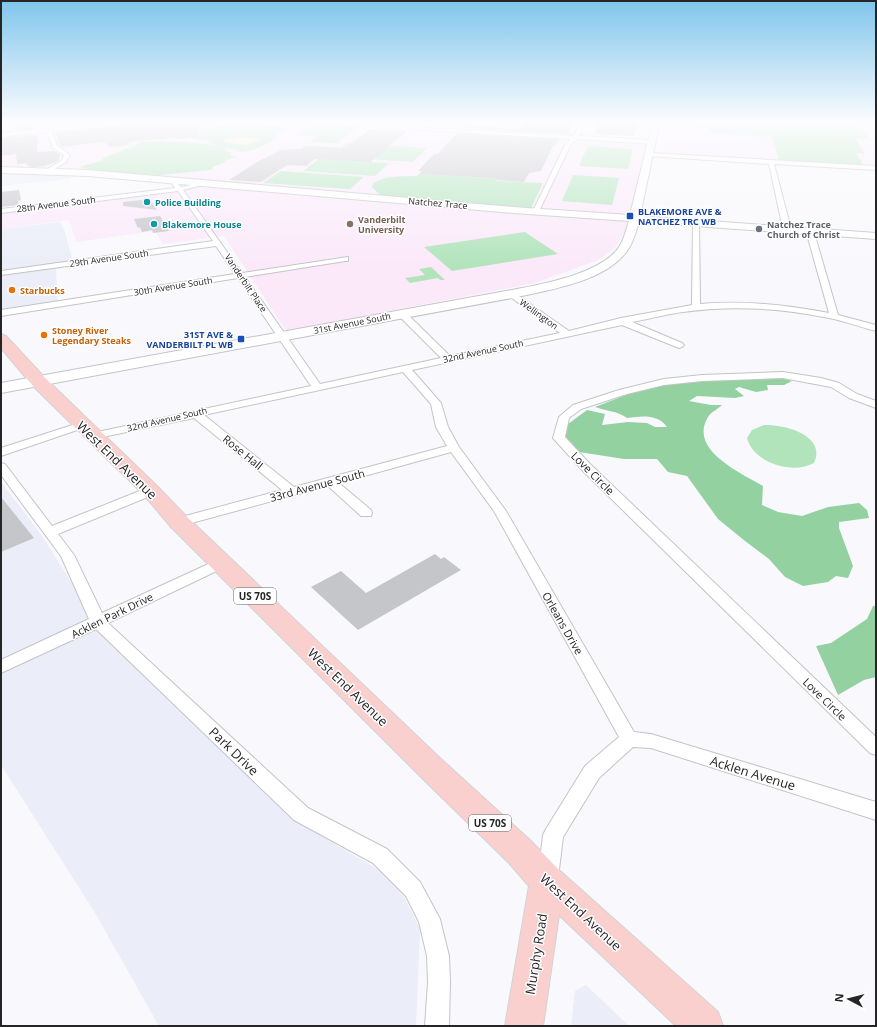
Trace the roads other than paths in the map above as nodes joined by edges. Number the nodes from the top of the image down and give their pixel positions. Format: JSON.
{"nodes":[{"id":1,"x":52,"y":169,"type":"edge"},
{"id":2,"x":556,"y":169,"type":"edge"},
{"id":3,"x":647,"y":169,"type":"edge"},
{"id":4,"x":773,"y":169,"type":"edge"},
{"id":5,"x":1,"y":170,"type":"edge"},
{"id":6,"x":48,"y":171,"type":"junction"},
{"id":7,"x":174,"y":181,"type":"junction"},
{"id":8,"x":206,"y":183,"type":"junction"},
{"id":9,"x":180,"y":190,"type":"junction"},
{"id":10,"x":1,"y":211,"type":"edge"},
{"id":11,"x":536,"y":211,"type":"junction"},
{"id":12,"x":635,"y":218,"type":"junction"},
{"id":13,"x":696,"y":222,"type":"junction"},
{"id":14,"x":787,"y":229,"type":"junction"},
{"id":15,"x":810,"y":231,"type":"junction"},
{"id":16,"x":876,"y":236,"type":"edge"},
{"id":17,"x":218,"y":242,"type":"junction"},
{"id":18,"x":345,"y":259,"type":"dead end"},
{"id":19,"x":1,"y":273,"type":"edge"},
{"id":20,"x":240,"y":276,"type":"junction"},
{"id":21,"x":512,"y":294,"type":"junction"},
{"id":22,"x":696,"y":307,"type":"junction"},
{"id":23,"x":1,"y":313,"type":"edge"},
{"id":24,"x":402,"y":314,"type":"junction"},
{"id":25,"x":834,"y":316,"type":"junction"},
{"id":26,"x":621,"y":321,"type":"junction"},
{"id":27,"x":876,"y":328,"type":"edge"},
{"id":28,"x":566,"y":333,"type":"junction"},
{"id":29,"x":282,"y":336,"type":"junction"},
{"id":30,"x":1,"y":339,"type":"edge"},
{"id":31,"x":679,"y":345,"type":"dead end"},
{"id":32,"x":448,"y":359,"type":"junction"},
{"id":33,"x":405,"y":368,"type":"junction"},
{"id":34,"x":39,"y":382,"type":"junction"},
{"id":35,"x":317,"y":387,"type":"junction"},
{"id":36,"x":1,"y":388,"type":"edge"},
{"id":37,"x":876,"y":406,"type":"edge"},
{"id":38,"x":194,"y":413,"type":"junction"},
{"id":39,"x":87,"y":431,"type":"junction"},
{"id":40,"x":454,"y":448,"type":"junction"},
{"id":41,"x":1,"y":452,"type":"edge"},
{"id":42,"x":1,"y":468,"type":"edge"},
{"id":43,"x":331,"y":482,"type":"junction"},
{"id":44,"x":151,"y":492,"type":"junction"},
{"id":45,"x":292,"y":492,"type":"junction"},
{"id":46,"x":366,"y":513,"type":"dead end"},
{"id":47,"x":179,"y":522,"type":"junction"},
{"id":48,"x":50,"y":532,"type":"junction"},
{"id":49,"x":222,"y":563,"type":"junction"},
{"id":50,"x":98,"y":622,"type":"junction"},
{"id":51,"x":1,"y":668,"type":"edge"},
{"id":52,"x":629,"y":739,"type":"junction"},
{"id":53,"x":876,"y":748,"type":"edge"},
{"id":54,"x":876,"y":811,"type":"edge"},
{"id":55,"x":547,"y":881,"type":"junction"},
{"id":56,"x":437,"y":1026,"type":"edge"},
{"id":57,"x":524,"y":1026,"type":"edge"},
{"id":58,"x":704,"y":1026,"type":"edge"}],
"edges":[{"from":1,"to":6,"type":"street"},
{"from":2,"to":11,"type":"street"},
{"from":3,"to":12,"type":"main road","name":"31st Avenue South"},
{"from":4,"to":14,"type":"street"},
{"from":5,"to":6,"type":"main road","name":"Natchez Trace"},
{"from":6,"to":7,"type":"main road","name":"Natchez Trace"},
{"from":7,"to":8,"type":"main road","name":"Natchez Trace"},
{"from":7,"to":9,"type":"street","name":"Vanderbilt Place"},
{"from":8,"to":9,"type":"street","name":"28th Avenue South"},
{"from":8,"to":11,"type":"main road","name":"Natchez Trace"},
{"from":9,"to":10,"type":"street","name":"28th Avenue South"},
{"from":9,"to":17,"type":"street","name":"Vanderbilt Place"},
{"from":11,"to":12,"type":"main road","name":"Natchez Trace"},
{"from":12,"to":13,"type":"main road","name":"Natchez Trace"},
{"from":12,"to":21,"type":"main road","name":"31st Avenue South"},
{"from":13,"to":14,"type":"main road","name":"Natchez Trace"},
{"from":13,"to":22,"type":"street"},
{"from":14,"to":15,"type":"main road","name":"Natchez Trace"},
{"from":15,"to":16,"type":"main road","name":"Natchez Trace"},
{"from":15,"to":25,"type":"street"},
{"from":17,"to":19,"type":"street","name":"29th Avenue South"},
{"from":17,"to":20,"type":"street","name":"Vanderbilt Place"},
{"from":18,"to":20,"type":"street","name":"30th Avenue South"},
{"from":20,"to":23,"type":"street","name":"30th Avenue South"},
{"from":20,"to":29,"type":"street","name":"Vanderbilt Place"},
{"from":21,"to":24,"type":"main road","name":"31st Avenue South"},
{"from":21,"to":28,"type":"street","name":"Wellington"},
{"from":22,"to":25,"type":"street","name":"32nd Avenue South"},
{"from":22,"to":26,"type":"street","name":"32nd Avenue South"},
{"from":24,"to":29,"type":"main road","name":"31st Avenue South"},
{"from":24,"to":32,"type":"street"},
{"from":25,"to":27,"type":"street","name":"32nd Avenue South"},
{"from":26,"to":28,"type":"street","name":"32nd Avenue South"},
{"from":26,"to":31,"type":"street"},
{"from":28,"to":32,"type":"street","name":"32nd Avenue South"},
{"from":29,"to":34,"type":"main road","name":"31st Avenue South"},
{"from":29,"to":35,"type":"street","name":"Vanderbilt Place"},
{"from":30,"to":34,"type":"main road","name":"West End Avenue","number":"US 70S"},
{"from":32,"to":33,"type":"street","name":"32nd Avenue South"},
{"from":33,"to":35,"type":"street","name":"32nd Avenue South"},
{"from":33,"to":40,"type":"street","name":"Orleans Drive"},
{"from":34,"to":36,"type":"main road","name":"31st Avenue South"},
{"from":34,"to":39,"type":"main road","name":"West End Avenue","number":"US 70S"},
{"from":35,"to":38,"type":"street","name":"32nd Avenue South"},
{"from":37,"to":53,"type":"street","name":"Love Circle"},
{"from":38,"to":39,"type":"street","name":"32nd Avenue South"},
{"from":38,"to":45,"type":"street","name":"Rose Hall"},
{"from":39,"to":41,"type":"street","name":"32nd Avenue South"},
{"from":39,"to":44,"type":"main road","name":"West End Avenue","number":"US 70S"},
{"from":40,"to":43,"type":"street","name":"33rd Avenue South"},
{"from":40,"to":52,"type":"street","name":"Orleans Drive"},
{"from":42,"to":48,"type":"street","name":"Park Drive"},
{"from":43,"to":45,"type":"street","name":"33rd Avenue South"},
{"from":43,"to":46,"type":"street"},
{"from":44,"to":47,"type":"main road","name":"West End Avenue","number":"US 70S"},
{"from":44,"to":48,"type":"street"},
{"from":45,"to":47,"type":"street","name":"33rd Avenue South"},
{"from":47,"to":49,"type":"main road","name":"West End Avenue","number":"US 70S"},
{"from":48,"to":50,"type":"street","name":"Park Drive"},
{"from":49,"to":50,"type":"street","name":"Acklen Park Drive"},
{"from":49,"to":55,"type":"main road","name":"West End Avenue","number":"US 70S"},
{"from":50,"to":51,"type":"street","name":"Acklen Park Drive"},
{"from":50,"to":56,"type":"street","name":"Park Drive"},
{"from":52,"to":54,"type":"street","name":"Acklen Avenue"},
{"from":52,"to":55,"type":"street"},
{"from":55,"to":57,"type":"main road","name":"Murphy Road"},
{"from":55,"to":58,"type":"main road","name":"West End Avenue","number":"US 70S"}]}
